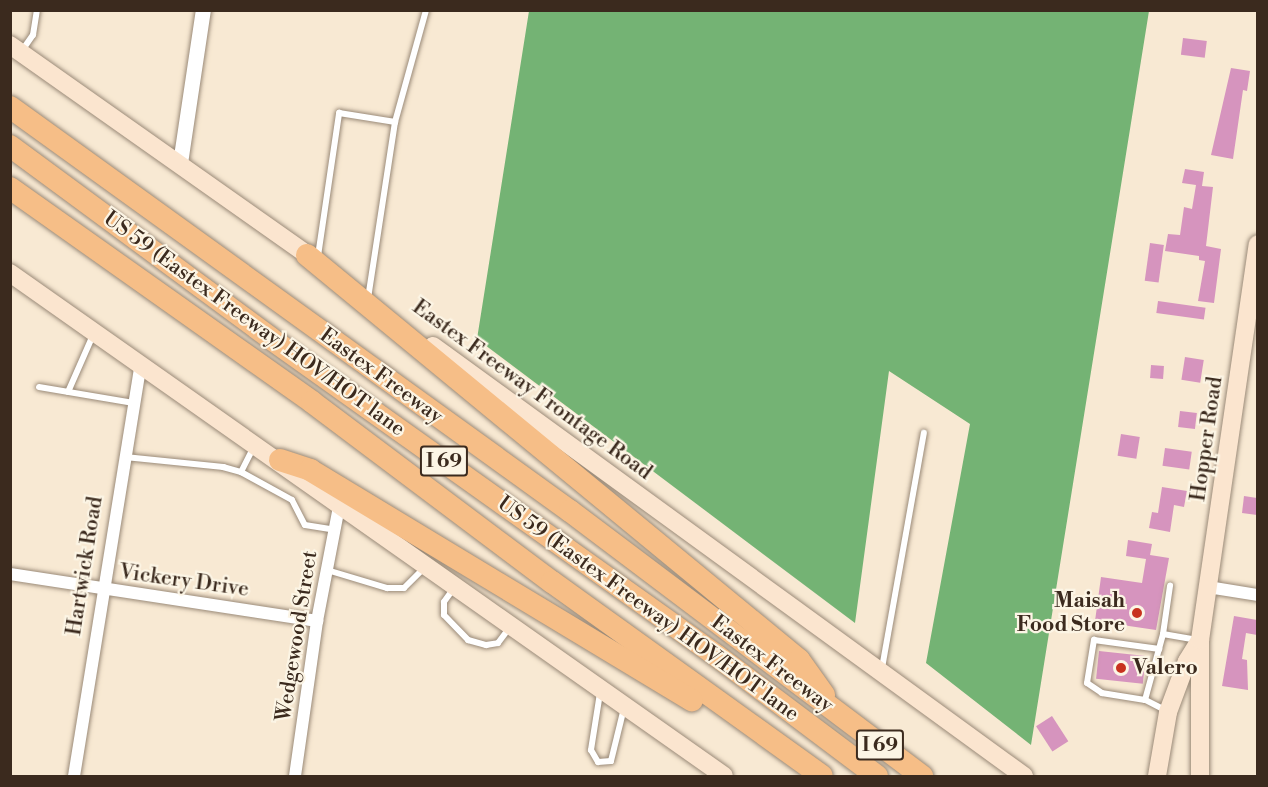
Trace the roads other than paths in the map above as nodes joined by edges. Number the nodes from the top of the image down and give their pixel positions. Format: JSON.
{"nodes":[{"id":1,"x":37,"y":10,"type":"edge"},
{"id":2,"x":203,"y":10,"type":"edge"},
{"id":3,"x":426,"y":10,"type":"edge"},
{"id":4,"x":16,"y":49,"type":"edge"},
{"id":5,"x":10,"y":107,"type":"edge"},
{"id":6,"x":395,"y":123,"type":"junction"},
{"id":7,"x":10,"y":146,"type":"edge"},
{"id":8,"x":180,"y":163,"type":"junction"},
{"id":9,"x":10,"y":188,"type":"edge"},
{"id":10,"x":1257,"y":244,"type":"edge"},
{"id":11,"x":312,"y":258,"type":"junction"},
{"id":12,"x":10,"y":273,"type":"edge"},
{"id":13,"x":368,"y":299,"type":"junction"},
{"id":14,"x":95,"y":332,"type":"junction"},
{"id":15,"x":141,"y":363,"type":"junction"},
{"id":16,"x":39,"y":387,"type":"dead end"},
{"id":17,"x":68,"y":392,"type":"junction"},
{"id":18,"x":134,"y":403,"type":"junction"},
{"id":19,"x":924,"y":433,"type":"dead end"},
{"id":20,"x":255,"y":443,"type":"junction"},
{"id":21,"x":124,"y":457,"type":"junction"},
{"id":22,"x":280,"y":460,"type":"junction"},
{"id":23,"x":241,"y":472,"type":"junction"},
{"id":24,"x":340,"y":502,"type":"junction"},
{"id":25,"x":335,"y":530,"type":"junction"},
{"id":26,"x":427,"y":564,"type":"junction"},
{"id":27,"x":327,"y":570,"type":"junction"},
{"id":28,"x":10,"y":574,"type":"edge"},
{"id":29,"x":457,"y":585,"type":"junction"},
{"id":30,"x":1170,"y":586,"type":"dead end"},
{"id":31,"x":1208,"y":587,"type":"junction"},
{"id":32,"x":103,"y":589,"type":"junction"},
{"id":33,"x":1257,"y":595,"type":"edge"},
{"id":34,"x":317,"y":621,"type":"junction"},
{"id":35,"x":512,"y":624,"type":"junction"},
{"id":36,"x":1163,"y":634,"type":"junction"},
{"id":37,"x":1200,"y":640,"type":"junction"},
{"id":38,"x":1159,"y":649,"type":"junction"},
{"id":39,"x":882,"y":672,"type":"junction"},
{"id":40,"x":601,"y":687,"type":"junction"},
{"id":41,"x":1145,"y":700,"type":"junction"},
{"id":42,"x":625,"y":704,"type":"junction"},
{"id":43,"x":1168,"y":712,"type":"junction"},
{"id":44,"x":837,"y":714,"type":"junction"},
{"id":45,"x":1158,"y":768,"type":"edge"},
{"id":46,"x":74,"y":777,"type":"edge"},
{"id":47,"x":295,"y":777,"type":"edge"},
{"id":48,"x":724,"y":777,"type":"edge"},
{"id":49,"x":814,"y":777,"type":"edge"},
{"id":50,"x":822,"y":777,"type":"edge"},
{"id":51,"x":877,"y":777,"type":"edge"},
{"id":52,"x":922,"y":777,"type":"edge"},
{"id":53,"x":1023,"y":777,"type":"edge"},
{"id":54,"x":1144,"y":777,"type":"edge"},
{"id":55,"x":1200,"y":777,"type":"edge"}],
"edges":[{"from":1,"to":4,"type":"lane"},
{"from":2,"to":8,"type":"street"},
{"from":3,"to":6,"type":"lane"},
{"from":4,"to":8,"type":"main road","name":"Eastex Freeway Frontage Road"},
{"from":5,"to":44,"type":"highway","name":"Eastex Freeway","number":"I 69"},
{"from":6,"to":11,"type":"lane"},
{"from":6,"to":13,"type":"lane"},
{"from":7,"to":51,"type":"highway","name":"US 59 (Eastex Freeway) HOV/HOT lane","number":"I 69"},
{"from":8,"to":11,"type":"main road","name":"Eastex Freeway Frontage Road"},
{"from":9,"to":50,"type":"highway","number":"I 69"},
{"from":10,"to":31,"type":"main road","name":"Hopper Road"},
{"from":11,"to":13,"type":"main road","name":"Eastex Freeway Frontage Road"},
{"from":11,"to":44,"type":"highway"},
{"from":12,"to":14,"type":"main road"},
{"from":13,"to":39,"type":"main road","name":"Eastex Freeway Frontage Road"},
{"from":14,"to":15,"type":"main road"},
{"from":14,"to":17,"type":"lane"},
{"from":15,"to":18,"type":"street","name":"Hartwick Road"},
{"from":15,"to":20,"type":"main road"},
{"from":16,"to":17,"type":"lane"},
{"from":17,"to":18,"type":"lane"},
{"from":18,"to":21,"type":"street","name":"Hartwick Road"},
{"from":19,"to":39,"type":"lane"},
{"from":20,"to":22,"type":"main road"},
{"from":20,"to":23,"type":"lane"},
{"from":21,"to":23,"type":"lane"},
{"from":21,"to":32,"type":"street","name":"Hartwick Road"},
{"from":22,"to":24,"type":"main road"},
{"from":22,"to":49,"type":"highway"},
{"from":23,"to":25,"type":"lane"},
{"from":24,"to":25,"type":"street","name":"Wedgewood Street"},
{"from":24,"to":26,"type":"main road"},
{"from":25,"to":27,"type":"street","name":"Wedgewood Street"},
{"from":26,"to":27,"type":"lane"},
{"from":26,"to":29,"type":"main road"},
{"from":27,"to":34,"type":"street","name":"Wedgewood Street"},
{"from":28,"to":32,"type":"street","name":"Vickery Drive"},
{"from":29,"to":35,"type":"main road"},
{"from":29,"to":35,"type":"lane"},
{"from":30,"to":36,"type":"lane"},
{"from":31,"to":33,"type":"street"},
{"from":31,"to":37,"type":"main road","name":"Hopper Road"},
{"from":32,"to":34,"type":"street","name":"Vickery Drive"},
{"from":32,"to":46,"type":"street","name":"Hartwick Road"},
{"from":34,"to":47,"type":"street","name":"Wedgewood Street"},
{"from":35,"to":40,"type":"main road"},
{"from":36,"to":37,"type":"lane"},
{"from":36,"to":38,"type":"lane"},
{"from":37,"to":43,"type":"main road","name":"Hopper Road"},
{"from":37,"to":55,"type":"main road","name":"Hopper Road"},
{"from":38,"to":41,"type":"lane"},
{"from":38,"to":41,"type":"lane"},
{"from":39,"to":53,"type":"main road","name":"Eastex Freeway Frontage Road"},
{"from":40,"to":42,"type":"main road"},
{"from":40,"to":42,"type":"lane"},
{"from":41,"to":43,"type":"lane"},
{"from":42,"to":48,"type":"main road"},
{"from":43,"to":45,"type":"main road","name":"Hopper Road"},
{"from":44,"to":52,"type":"highway","name":"Eastex Freeway","number":"I 69"},
{"from":45,"to":54,"type":"main road"}]}
